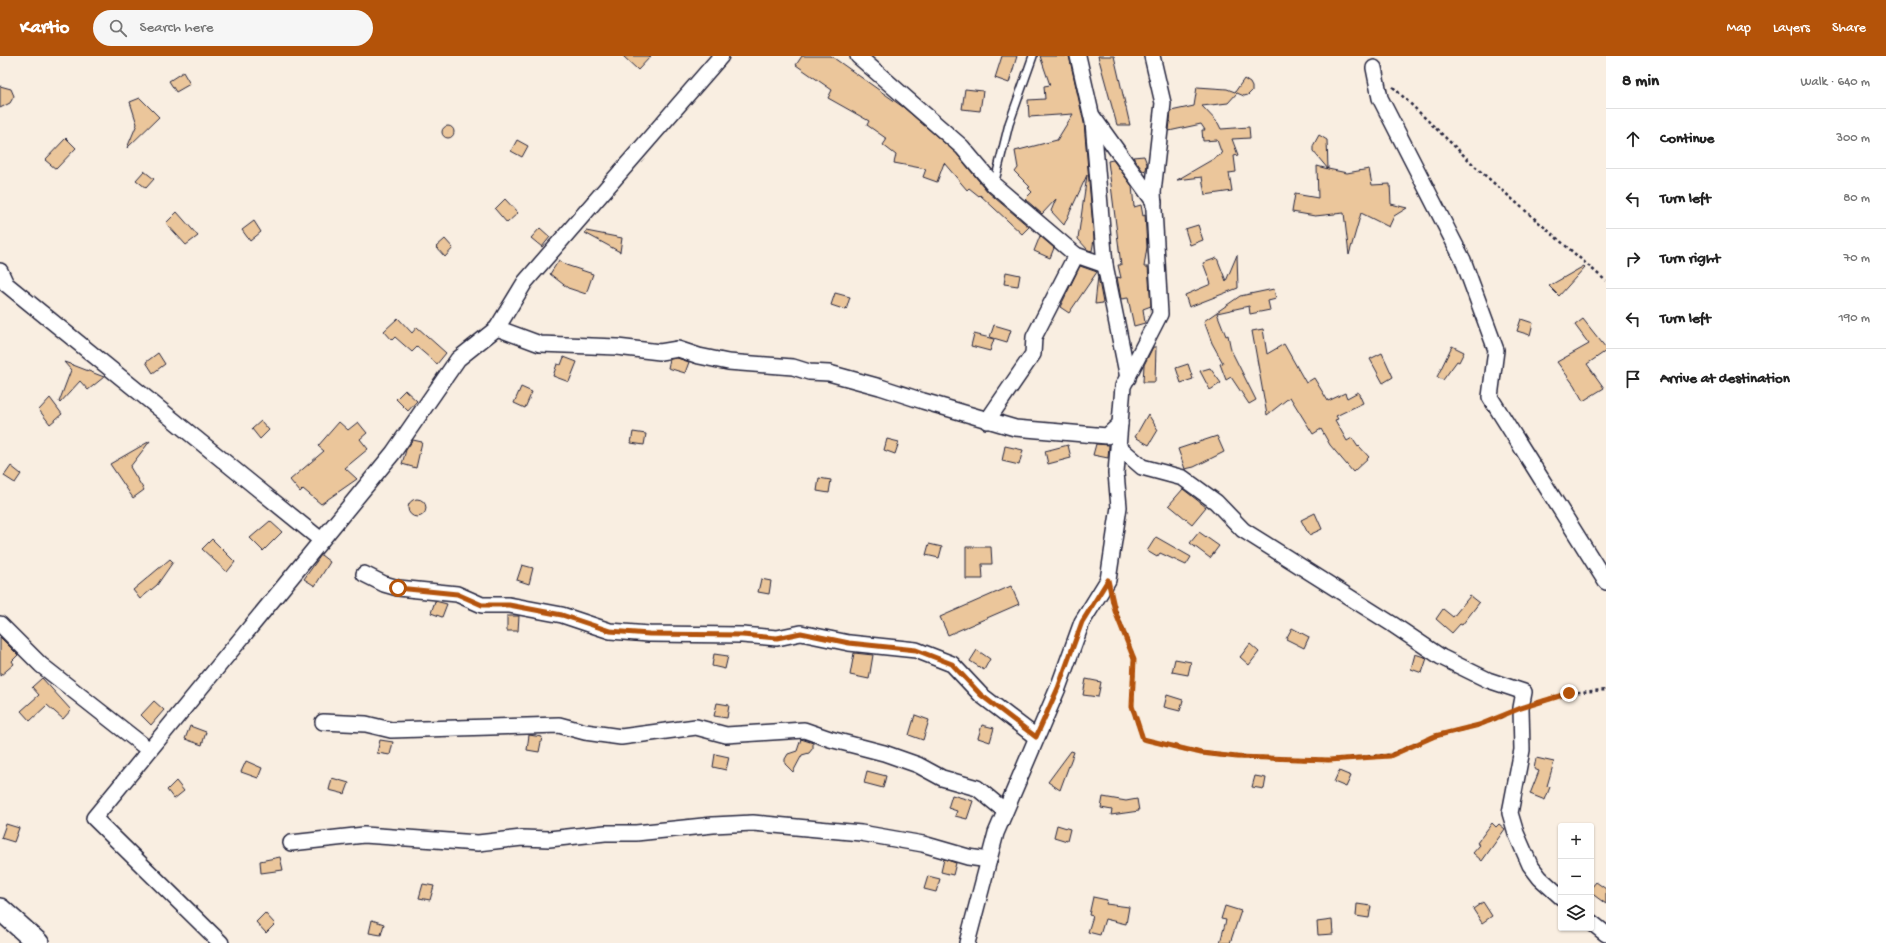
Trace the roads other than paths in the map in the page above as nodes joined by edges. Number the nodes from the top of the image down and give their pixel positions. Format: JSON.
{"nodes":[{"id":1,"x":720,"y":56,"type":"edge"},
{"id":2,"x":858,"y":56,"type":"edge"},
{"id":3,"x":1033,"y":56,"type":"edge"},
{"id":4,"x":1078,"y":56,"type":"edge"},
{"id":5,"x":1152,"y":56,"type":"edge"},
{"id":6,"x":1374,"y":68,"type":"road end"},
{"id":7,"x":1092,"y":115,"type":"junction"},
{"id":8,"x":994,"y":186,"type":"junction"},
{"id":9,"x":1154,"y":202,"type":"junction"},
{"id":10,"x":1076,"y":255,"type":"junction"},
{"id":11,"x":1106,"y":265,"type":"junction"},
{"id":12,"x":0,"y":271,"type":"edge"},
{"id":13,"x":497,"y":328,"type":"junction"},
{"id":14,"x":1128,"y":378,"type":"junction"},
{"id":15,"x":987,"y":421,"type":"junction"},
{"id":16,"x":1120,"y":424,"type":"junction"},
{"id":17,"x":1119,"y":447,"type":"junction"},
{"id":18,"x":321,"y":540,"type":"junction"},
{"id":19,"x":364,"y":574,"type":"dead end"},
{"id":20,"x":1606,"y":582,"type":"edge"},
{"id":21,"x":0,"y":624,"type":"edge"},
{"id":22,"x":323,"y":722,"type":"dead end"},
{"id":23,"x":1036,"y":737,"type":"junction"},
{"id":24,"x":149,"y":750,"type":"junction"},
{"id":25,"x":1005,"y":811,"type":"junction"},
{"id":26,"x":291,"y":843,"type":"dead end"},
{"id":27,"x":989,"y":860,"type":"junction"},
{"id":28,"x":1559,"y":895,"type":"edge"},
{"id":29,"x":0,"y":909,"type":"edge"},
{"id":30,"x":1594,"y":924,"type":"edge"},
{"id":31,"x":1606,"y":934,"type":"edge"},
{"id":32,"x":38,"y":943,"type":"edge"},
{"id":33,"x":221,"y":943,"type":"edge"},
{"id":34,"x":967,"y":943,"type":"edge"}],
"edges":[{"from":1,"to":13,"type":"street"},
{"from":2,"to":8,"type":"street"},
{"from":3,"to":8,"type":"lane"},
{"from":4,"to":7,"type":"street"},
{"from":5,"to":9,"type":"street"},
{"from":6,"to":20,"type":"street"},
{"from":7,"to":9,"type":"street"},
{"from":7,"to":11,"type":"street"},
{"from":8,"to":10,"type":"street"},
{"from":9,"to":14,"type":"street"},
{"from":10,"to":11,"type":"street"},
{"from":10,"to":15,"type":"street"},
{"from":11,"to":14,"type":"street"},
{"from":12,"to":18,"type":"street"},
{"from":13,"to":15,"type":"street"},
{"from":13,"to":18,"type":"street"},
{"from":14,"to":16,"type":"street"},
{"from":15,"to":16,"type":"street"},
{"from":16,"to":17,"type":"street"},
{"from":17,"to":23,"type":"street"},
{"from":17,"to":28,"type":"street"},
{"from":18,"to":24,"type":"street"},
{"from":19,"to":23,"type":"street"},
{"from":21,"to":24,"type":"street"},
{"from":22,"to":25,"type":"street"},
{"from":23,"to":25,"type":"street"},
{"from":24,"to":33,"type":"street"},
{"from":25,"to":27,"type":"street"},
{"from":26,"to":27,"type":"street"},
{"from":27,"to":34,"type":"street"},
{"from":29,"to":32,"type":"main road"},
{"from":30,"to":31,"type":"street"}]}
